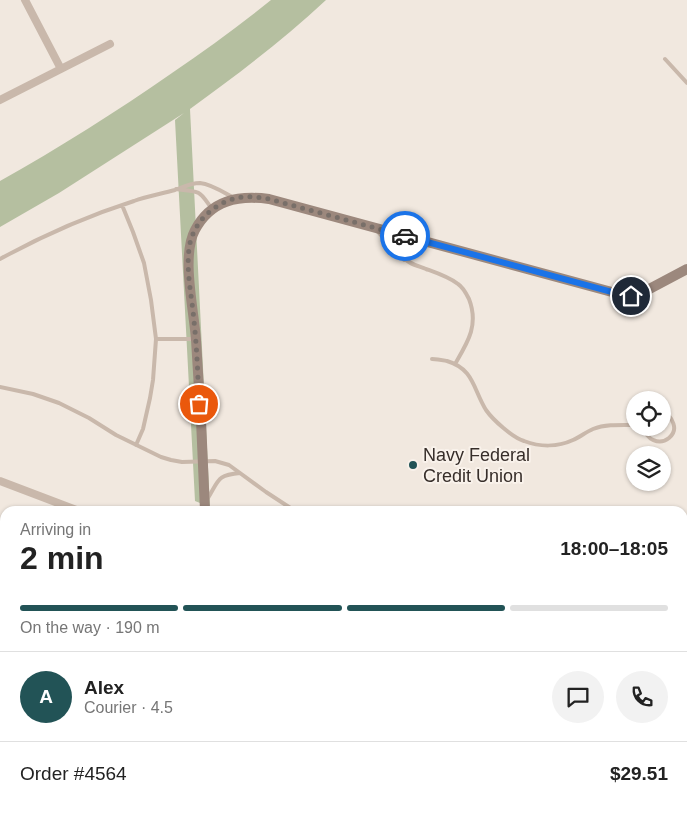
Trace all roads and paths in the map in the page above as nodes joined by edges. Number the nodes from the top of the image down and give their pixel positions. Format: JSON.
{"nodes":[{"id":1,"x":25,"y":0,"type":"edge"},
{"id":2,"x":110,"y":44,"type":"dead end"},
{"id":3,"x":665,"y":58,"type":"dead end"},
{"id":4,"x":61,"y":69,"type":"junction"},
{"id":5,"x":687,"y":83,"type":"edge"},
{"id":6,"x":0,"y":100,"type":"edge"},
{"id":7,"x":176,"y":189,"type":"junction"},
{"id":8,"x":234,"y":199,"type":"junction"},
{"id":9,"x":122,"y":205,"type":"junction"},
{"id":10,"x":212,"y":209,"type":"junction"},
{"id":11,"x":373,"y":227,"type":"junction"},
{"id":12,"x":406,"y":236,"type":"junction"},
{"id":13,"x":0,"y":259,"type":"edge"},
{"id":14,"x":409,"y":262,"type":"junction"},
{"id":15,"x":687,"y":269,"type":"edge"},
{"id":16,"x":156,"y":339,"type":"junction"},
{"id":17,"x":196,"y":339,"type":"junction"},
{"id":18,"x":432,"y":359,"type":"dead end"},
{"id":19,"x":455,"y":364,"type":"junction"},
{"id":20,"x":0,"y":387,"type":"edge"},
{"id":21,"x":671,"y":417,"type":"edge"},
{"id":22,"x":626,"y":425,"type":"edge"},
{"id":23,"x":671,"y":435,"type":"edge"},
{"id":24,"x":647,"y":436,"type":"edge"},
{"id":25,"x":670,"y":436,"type":"edge"},
{"id":26,"x":136,"y":445,"type":"junction"},
{"id":27,"x":203,"y":462,"type":"junction"},
{"id":28,"x":240,"y":473,"type":"junction"},
{"id":29,"x":0,"y":481,"type":"edge"},
{"id":30,"x":66,"y":506,"type":"edge"},
{"id":31,"x":205,"y":506,"type":"edge"},
{"id":32,"x":206,"y":506,"type":"edge"},
{"id":33,"x":287,"y":506,"type":"edge"}],
"edges":[{"from":1,"to":4,"type":"street"},
{"from":2,"to":4,"type":"street"},
{"from":3,"to":5,"type":"lane"},
{"from":4,"to":6,"type":"street"},
{"from":7,"to":8,"type":"lane"},
{"from":7,"to":9,"type":"lane"},
{"from":7,"to":10,"type":"lane"},
{"from":8,"to":10,"type":"street"},
{"from":8,"to":11,"type":"street"},
{"from":9,"to":13,"type":"lane"},
{"from":9,"to":16,"type":"lane"},
{"from":10,"to":17,"type":"street"},
{"from":11,"to":12,"type":"street"},
{"from":11,"to":14,"type":"lane"},
{"from":12,"to":14,"type":"lane"},
{"from":12,"to":15,"type":"street"},
{"from":14,"to":19,"type":"lane"},
{"from":16,"to":17,"type":"lane"},
{"from":16,"to":26,"type":"lane"},
{"from":17,"to":27,"type":"street"},
{"from":18,"to":19,"type":"lane"},
{"from":19,"to":22,"type":"lane"},
{"from":20,"to":26,"type":"lane"},
{"from":21,"to":23,"type":"lane"},
{"from":24,"to":25,"type":"lane"},
{"from":26,"to":27,"type":"lane"},
{"from":27,"to":28,"type":"lane"},
{"from":27,"to":31,"type":"street"},
{"from":28,"to":32,"type":"lane"},
{"from":28,"to":33,"type":"lane"},
{"from":29,"to":30,"type":"street"}]}
